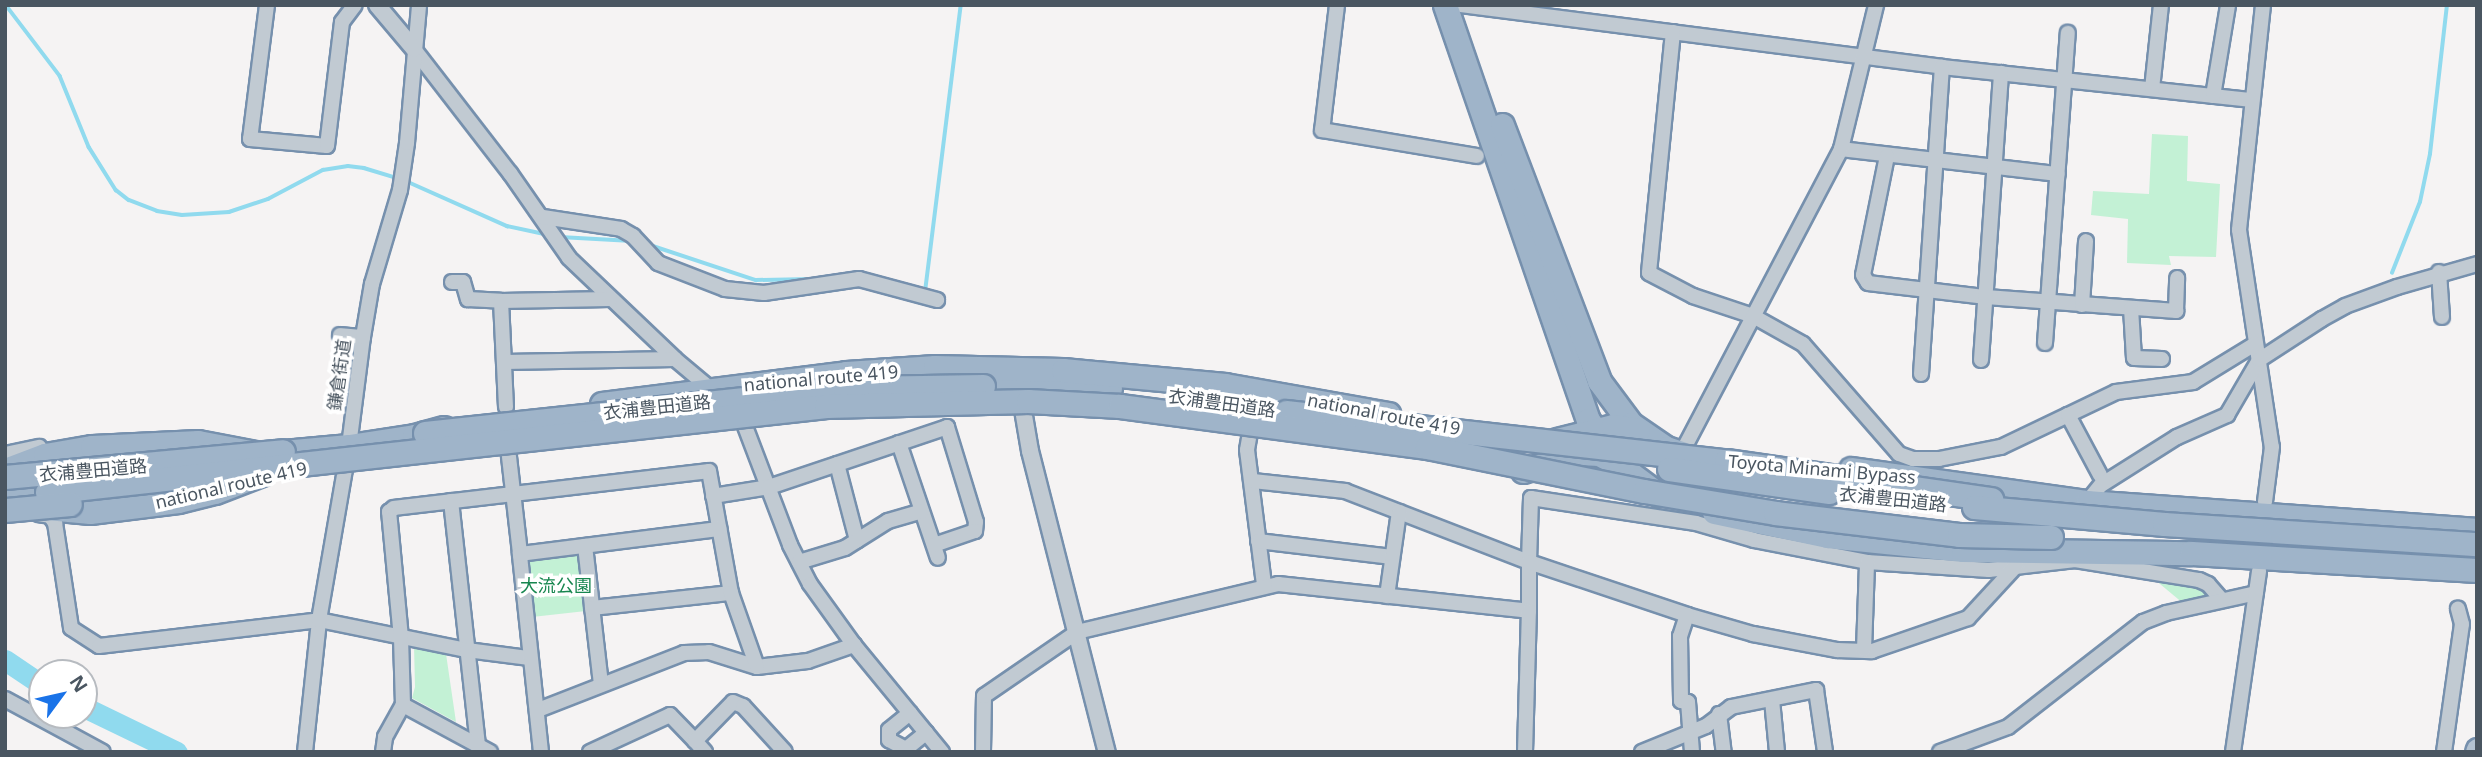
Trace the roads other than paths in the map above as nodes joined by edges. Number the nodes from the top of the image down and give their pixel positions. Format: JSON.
{"nodes":[{"id":1,"x":267,"y":5,"type":"edge"},
{"id":2,"x":355,"y":5,"type":"edge"},
{"id":3,"x":377,"y":5,"type":"edge"},
{"id":4,"x":419,"y":5,"type":"edge"},
{"id":5,"x":1337,"y":5,"type":"edge"},
{"id":6,"x":1445,"y":5,"type":"edge"},
{"id":7,"x":1454,"y":5,"type":"edge"},
{"id":8,"x":1460,"y":5,"type":"edge"},
{"id":9,"x":1876,"y":5,"type":"edge"},
{"id":10,"x":2161,"y":5,"type":"edge"},
{"id":11,"x":2228,"y":5,"type":"edge"},
{"id":12,"x":2263,"y":5,"type":"edge"},
{"id":13,"x":1673,"y":32,"type":"junction"},
{"id":14,"x":2068,"y":33,"type":"dead end"},
{"id":15,"x":414,"y":48,"type":"junction"},
{"id":16,"x":1863,"y":55,"type":"junction"},
{"id":17,"x":1942,"y":66,"type":"junction"},
{"id":18,"x":2001,"y":73,"type":"junction"},
{"id":19,"x":2065,"y":79,"type":"junction"},
{"id":20,"x":2152,"y":89,"type":"junction"},
{"id":21,"x":2213,"y":96,"type":"junction"},
{"id":22,"x":2252,"y":100,"type":"junction"},
{"id":23,"x":1841,"y":149,"type":"junction"},
{"id":24,"x":1476,"y":156,"type":"dead end"},
{"id":25,"x":1887,"y":156,"type":"junction"},
{"id":26,"x":1935,"y":161,"type":"junction"},
{"id":27,"x":1995,"y":167,"type":"junction"},
{"id":28,"x":2058,"y":174,"type":"junction"},
{"id":29,"x":542,"y":217,"type":"junction"},
{"id":30,"x":2086,"y":242,"type":"dead end"},
{"id":31,"x":2477,"y":264,"type":"edge"},
{"id":32,"x":2439,"y":272,"type":"junction"},
{"id":33,"x":2177,"y":278,"type":"dead end"},
{"id":34,"x":452,"y":282,"type":"dead end"},
{"id":35,"x":1927,"y":288,"type":"junction"},
{"id":36,"x":1986,"y":297,"type":"junction"},
{"id":37,"x":610,"y":299,"type":"junction"},
{"id":38,"x":937,"y":299,"type":"dead end"},
{"id":39,"x":500,"y":301,"type":"junction"},
{"id":40,"x":2049,"y":302,"type":"junction"},
{"id":41,"x":2082,"y":304,"type":"junction"},
{"id":42,"x":2131,"y":308,"type":"junction"},
{"id":43,"x":1753,"y":316,"type":"junction"},
{"id":44,"x":2442,"y":317,"type":"dead end"},
{"id":45,"x":341,"y":335,"type":"dead end"},
{"id":46,"x":363,"y":337,"type":"junction"},
{"id":47,"x":2045,"y":343,"type":"dead end"},
{"id":48,"x":2255,"y":344,"type":"junction"},
{"id":49,"x":675,"y":359,"type":"junction"},
{"id":50,"x":2162,"y":359,"type":"dead end"},
{"id":51,"x":1981,"y":360,"type":"dead end"},
{"id":52,"x":2259,"y":360,"type":"junction"},
{"id":53,"x":504,"y":362,"type":"junction"},
{"id":54,"x":927,"y":369,"type":"junction"},
{"id":55,"x":1921,"y":374,"type":"dead end"},
{"id":56,"x":1152,"y":378,"type":"junction"},
{"id":57,"x":711,"y":388,"type":"junction"},
{"id":58,"x":1023,"y":395,"type":"junction"},
{"id":59,"x":1579,"y":397,"type":"junction"},
{"id":60,"x":506,"y":407,"type":"dead end"},
{"id":61,"x":2068,"y":415,"type":"junction"},
{"id":62,"x":743,"y":421,"type":"junction"},
{"id":63,"x":1393,"y":424,"type":"junction"},
{"id":64,"x":1251,"y":427,"type":"junction"},
{"id":65,"x":1638,"y":430,"type":"junction"},
{"id":66,"x":1311,"y":431,"type":"junction"},
{"id":67,"x":1594,"y":431,"type":"junction"},
{"id":68,"x":1564,"y":439,"type":"junction"},
{"id":69,"x":899,"y":443,"type":"junction"},
{"id":70,"x":44,"y":445,"type":"dead end"},
{"id":71,"x":508,"y":449,"type":"junction"},
{"id":72,"x":237,"y":452,"type":"junction"},
{"id":73,"x":348,"y":453,"type":"junction"},
{"id":74,"x":5,"y":454,"type":"edge"},
{"id":75,"x":1681,"y":454,"type":"junction"},
{"id":76,"x":5,"y":463,"type":"edge"},
{"id":77,"x":837,"y":464,"type":"junction"},
{"id":78,"x":1619,"y":465,"type":"junction"},
{"id":79,"x":5,"y":470,"type":"edge"},
{"id":80,"x":2100,"y":475,"type":"dead end"},
{"id":81,"x":5,"y":477,"type":"edge"},
{"id":82,"x":245,"y":478,"type":"junction"},
{"id":83,"x":1253,"y":481,"type":"junction"},
{"id":84,"x":769,"y":487,"type":"junction"},
{"id":85,"x":512,"y":494,"type":"junction"},
{"id":86,"x":5,"y":495,"type":"edge"},
{"id":87,"x":713,"y":496,"type":"junction"},
{"id":88,"x":5,"y":501,"type":"edge"},
{"id":89,"x":451,"y":501,"type":"junction"},
{"id":90,"x":2087,"y":502,"type":"junction"},
{"id":91,"x":2265,"y":502,"type":"dead end"},
{"id":92,"x":5,"y":510,"type":"edge"},
{"id":93,"x":922,"y":511,"type":"junction"},
{"id":94,"x":2188,"y":511,"type":"junction"},
{"id":95,"x":1399,"y":512,"type":"junction"},
{"id":96,"x":5,"y":517,"type":"edge"},
{"id":97,"x":719,"y":529,"type":"junction"},
{"id":98,"x":2477,"y":530,"type":"edge"},
{"id":99,"x":2477,"y":538,"type":"edge"},
{"id":100,"x":857,"y":540,"type":"junction"},
{"id":101,"x":1258,"y":541,"type":"junction"},
{"id":102,"x":2477,"y":544,"type":"edge"},
{"id":103,"x":585,"y":546,"type":"junction"},
{"id":104,"x":520,"y":554,"type":"junction"},
{"id":105,"x":1392,"y":557,"type":"junction"},
{"id":106,"x":799,"y":562,"type":"junction"},
{"id":107,"x":1529,"y":562,"type":"junction"},
{"id":108,"x":1867,"y":562,"type":"junction"},
{"id":109,"x":2254,"y":564,"type":"junction"},
{"id":110,"x":2017,"y":565,"type":"junction"},
{"id":111,"x":2477,"y":570,"type":"edge"},
{"id":112,"x":1264,"y":585,"type":"junction"},
{"id":113,"x":731,"y":593,"type":"junction"},
{"id":114,"x":2256,"y":593,"type":"junction"},
{"id":115,"x":1387,"y":596,"type":"junction"},
{"id":116,"x":2222,"y":600,"type":"junction"},
{"id":117,"x":592,"y":608,"type":"junction"},
{"id":118,"x":2458,"y":609,"type":"dead end"},
{"id":119,"x":1529,"y":611,"type":"junction"},
{"id":120,"x":1687,"y":615,"type":"junction"},
{"id":121,"x":319,"y":620,"type":"junction"},
{"id":122,"x":1077,"y":632,"type":"junction"},
{"id":123,"x":401,"y":638,"type":"junction"},
{"id":124,"x":853,"y":645,"type":"junction"},
{"id":125,"x":467,"y":650,"type":"junction"},
{"id":126,"x":1864,"y":650,"type":"junction"},
{"id":127,"x":529,"y":658,"type":"junction"},
{"id":128,"x":757,"y":667,"type":"junction"},
{"id":129,"x":601,"y":684,"type":"junction"},
{"id":130,"x":5,"y":698,"type":"edge"},
{"id":131,"x":1772,"y":700,"type":"junction"},
{"id":132,"x":403,"y":705,"type":"junction"},
{"id":133,"x":538,"y":710,"type":"junction"},
{"id":134,"x":910,"y":713,"type":"junction"},
{"id":135,"x":1719,"y":713,"type":"junction"},
{"id":136,"x":1689,"y":732,"type":"junction"},
{"id":137,"x":926,"y":733,"type":"junction"},
{"id":138,"x":614,"y":741,"type":"junction"},
{"id":139,"x":695,"y":741,"type":"junction"},
{"id":140,"x":484,"y":749,"type":"edge"},
{"id":141,"x":103,"y":752,"type":"edge"},
{"id":142,"x":305,"y":752,"type":"edge"},
{"id":143,"x":383,"y":752,"type":"edge"},
{"id":144,"x":541,"y":752,"type":"edge"},
{"id":145,"x":590,"y":752,"type":"edge"},
{"id":146,"x":625,"y":752,"type":"edge"},
{"id":147,"x":705,"y":752,"type":"edge"},
{"id":148,"x":785,"y":752,"type":"edge"},
{"id":149,"x":942,"y":752,"type":"edge"},
{"id":150,"x":983,"y":752,"type":"edge"},
{"id":151,"x":1107,"y":752,"type":"edge"},
{"id":152,"x":1525,"y":752,"type":"edge"},
{"id":153,"x":1642,"y":752,"type":"edge"},
{"id":154,"x":1692,"y":752,"type":"edge"},
{"id":155,"x":1724,"y":752,"type":"edge"},
{"id":156,"x":1777,"y":752,"type":"edge"},
{"id":157,"x":1825,"y":752,"type":"edge"},
{"id":158,"x":1940,"y":752,"type":"edge"},
{"id":159,"x":2233,"y":752,"type":"edge"},
{"id":160,"x":2444,"y":752,"type":"edge"}],
"edges":[{"from":1,"to":2,"type":"street"},
{"from":3,"to":15,"type":"street"},
{"from":4,"to":15,"type":"street","name":"鎌倉街道"},
{"from":5,"to":24,"type":"street"},
{"from":6,"to":59,"type":"highway"},
{"from":7,"to":65,"type":"highway","name":"Toyota Minami Bypass"},
{"from":8,"to":13,"type":"street"},
{"from":9,"to":16,"type":"street"},
{"from":10,"to":20,"type":"street"},
{"from":11,"to":21,"type":"street"},
{"from":12,"to":22,"type":"street"},
{"from":13,"to":16,"type":"street"},
{"from":13,"to":43,"type":"street"},
{"from":14,"to":19,"type":"street"},
{"from":15,"to":29,"type":"street"},
{"from":15,"to":46,"type":"street","name":"鎌倉街道"},
{"from":16,"to":17,"type":"street"},
{"from":16,"to":23,"type":"street"},
{"from":17,"to":18,"type":"street"},
{"from":17,"to":26,"type":"street"},
{"from":18,"to":19,"type":"street"},
{"from":18,"to":27,"type":"street"},
{"from":19,"to":20,"type":"street"},
{"from":19,"to":28,"type":"street"},
{"from":20,"to":21,"type":"street"},
{"from":21,"to":22,"type":"street"},
{"from":22,"to":48,"type":"street"},
{"from":23,"to":25,"type":"street"},
{"from":23,"to":43,"type":"street"},
{"from":25,"to":26,"type":"street"},
{"from":25,"to":35,"type":"street"},
{"from":26,"to":27,"type":"street"},
{"from":26,"to":35,"type":"street"},
{"from":27,"to":28,"type":"street"},
{"from":27,"to":36,"type":"street"},
{"from":28,"to":40,"type":"street"},
{"from":29,"to":37,"type":"street"},
{"from":29,"to":38,"type":"street"},
{"from":30,"to":41,"type":"street"},
{"from":31,"to":32,"type":"street"},
{"from":32,"to":44,"type":"street"},
{"from":32,"to":52,"type":"street"},
{"from":33,"to":42,"type":"street"},
{"from":34,"to":39,"type":"street"},
{"from":35,"to":36,"type":"street"},
{"from":35,"to":55,"type":"street"},
{"from":36,"to":40,"type":"street"},
{"from":36,"to":51,"type":"street"},
{"from":37,"to":39,"type":"street"},
{"from":37,"to":49,"type":"street"},
{"from":39,"to":53,"type":"street"},
{"from":40,"to":41,"type":"street"},
{"from":40,"to":47,"type":"street"},
{"from":41,"to":42,"type":"street"},
{"from":42,"to":50,"type":"street"},
{"from":43,"to":61,"type":"street"},
{"from":43,"to":75,"type":"street"},
{"from":45,"to":46,"type":"street"},
{"from":46,"to":73,"type":"street","name":"鎌倉街道"},
{"from":48,"to":52,"type":"street"},
{"from":48,"to":61,"type":"street"},
{"from":49,"to":53,"type":"street"},
{"from":49,"to":57,"type":"street"},
{"from":52,"to":90,"type":"street"},
{"from":52,"to":91,"type":"street"},
{"from":53,"to":60,"type":"street"},
{"from":54,"to":56,"type":"highway","name":"national route 419"},
{"from":54,"to":57,"type":"highway","name":"national route 419"},
{"from":54,"to":58,"type":"highway"},
{"from":56,"to":58,"type":"highway"},
{"from":56,"to":68,"type":"highway","name":"national route 419"},
{"from":57,"to":62,"type":"street"},
{"from":57,"to":73,"type":"highway","name":"national route 419"},
{"from":58,"to":62,"type":"highway","name":"national route 419"},
{"from":58,"to":64,"type":"highway","name":"national route 419"},
{"from":58,"to":122,"type":"street"},
{"from":59,"to":67,"type":"highway"},
{"from":59,"to":68,"type":"highway"},
{"from":61,"to":80,"type":"street"},
{"from":62,"to":71,"type":"highway","name":"national route 419"},
{"from":62,"to":84,"type":"street"},
{"from":63,"to":81,"type":"highway","name":"衣浦豊田道路","bridge":true},
{"from":63,"to":94,"type":"highway","name":"衣浦豊田道路","bridge":true},
{"from":63,"to":99,"type":"highway","name":"衣浦豊田道路","bridge":true},
{"from":64,"to":78,"type":"highway","name":"national route 419"},
{"from":64,"to":83,"type":"street"},
{"from":65,"to":67,"type":"highway","name":"national route 419"},
{"from":65,"to":75,"type":"highway","name":"Toyota Minami Bypass"},
{"from":66,"to":86,"type":"highway","name":"衣浦豊田道路","bridge":true},
{"from":66,"to":102,"type":"highway","name":"衣浦豊田道路","bridge":true},
{"from":66,"to":109,"type":"highway","name":"衣浦豊田道路","bridge":true},
{"from":67,"to":68,"type":"highway","name":"national route 419"},
{"from":67,"to":78,"type":"highway"},
{"from":69,"to":77,"type":"street"},
{"from":69,"to":93,"type":"street"},
{"from":69,"to":93,"type":"street"},
{"from":70,"to":74,"type":"street"},
{"from":71,"to":73,"type":"highway","name":"national route 419"},
{"from":71,"to":85,"type":"street"},
{"from":72,"to":73,"type":"highway","name":"national route 419"},
{"from":72,"to":76,"type":"highway","name":"衣浦豊田道路"},
{"from":72,"to":79,"type":"highway","name":"national route 419"},
{"from":73,"to":82,"type":"highway","name":"national route 419"},
{"from":73,"to":121,"type":"street","name":"鎌倉街道"},
{"from":75,"to":90,"type":"highway","name":"Toyota Minami Bypass"},
{"from":77,"to":84,"type":"street"},
{"from":77,"to":100,"type":"street"},
{"from":78,"to":109,"type":"highway"},
{"from":82,"to":88,"type":"highway","name":"national route 419"},
{"from":82,"to":92,"type":"highway","name":"衣浦豊田道路","bridge":true},
{"from":83,"to":95,"type":"street"},
{"from":83,"to":101,"type":"street"},
{"from":84,"to":87,"type":"street"},
{"from":84,"to":106,"type":"street"},
{"from":85,"to":87,"type":"street"},
{"from":85,"to":89,"type":"street"},
{"from":85,"to":104,"type":"street"},
{"from":87,"to":97,"type":"street"},
{"from":89,"to":123,"type":"street"},
{"from":89,"to":125,"type":"street"},
{"from":90,"to":94,"type":"highway","name":"Toyota Minami Bypass"},
{"from":93,"to":100,"type":"street"},
{"from":94,"to":98,"type":"highway","name":"Toyota Minami Bypass"},
{"from":95,"to":105,"type":"street"},
{"from":95,"to":107,"type":"street"},
{"from":96,"to":121,"type":"street"},
{"from":97,"to":103,"type":"street"},
{"from":97,"to":113,"type":"street"},
{"from":100,"to":106,"type":"street"},
{"from":101,"to":105,"type":"street"},
{"from":101,"to":112,"type":"street"},
{"from":103,"to":104,"type":"street"},
{"from":103,"to":117,"type":"street"},
{"from":104,"to":127,"type":"street"},
{"from":105,"to":115,"type":"street"},
{"from":106,"to":124,"type":"street"},
{"from":107,"to":108,"type":"street"},
{"from":107,"to":119,"type":"street"},
{"from":107,"to":120,"type":"street"},
{"from":108,"to":110,"type":"street"},
{"from":108,"to":126,"type":"street"},
{"from":109,"to":111,"type":"highway"},
{"from":109,"to":114,"type":"street"},
{"from":110,"to":116,"type":"street"},
{"from":110,"to":126,"type":"street"},
{"from":112,"to":115,"type":"street"},
{"from":112,"to":122,"type":"street"},
{"from":113,"to":117,"type":"street"},
{"from":113,"to":128,"type":"street"},
{"from":114,"to":116,"type":"street"},
{"from":114,"to":159,"type":"street"},
{"from":115,"to":119,"type":"street"},
{"from":116,"to":158,"type":"street"},
{"from":117,"to":129,"type":"street"},
{"from":118,"to":160,"type":"street"},
{"from":119,"to":152,"type":"street"},
{"from":120,"to":126,"type":"street"},
{"from":120,"to":136,"type":"street"},
{"from":121,"to":123,"type":"street"},
{"from":121,"to":142,"type":"street","name":"鎌倉街道"},
{"from":122,"to":150,"type":"street"},
{"from":122,"to":151,"type":"street"},
{"from":123,"to":125,"type":"street"},
{"from":123,"to":132,"type":"street"},
{"from":124,"to":128,"type":"street"},
{"from":124,"to":134,"type":"street"},
{"from":125,"to":127,"type":"street"},
{"from":125,"to":140,"type":"street"},
{"from":127,"to":133,"type":"street"},
{"from":128,"to":129,"type":"street"},
{"from":129,"to":133,"type":"street"},
{"from":130,"to":141,"type":"street"},
{"from":131,"to":135,"type":"street"},
{"from":131,"to":156,"type":"street"},
{"from":131,"to":157,"type":"street"},
{"from":132,"to":140,"type":"street"},
{"from":132,"to":143,"type":"street"},
{"from":133,"to":144,"type":"street"},
{"from":134,"to":137,"type":"street"},
{"from":134,"to":137,"type":"street"},
{"from":135,"to":136,"type":"street"},
{"from":135,"to":155,"type":"street"},
{"from":136,"to":153,"type":"street"},
{"from":136,"to":154,"type":"street"},
{"from":137,"to":149,"type":"street"},
{"from":138,"to":139,"type":"street"},
{"from":138,"to":145,"type":"street"},
{"from":138,"to":146,"type":"street"},
{"from":139,"to":147,"type":"street"},
{"from":139,"to":148,"type":"street"}]}
